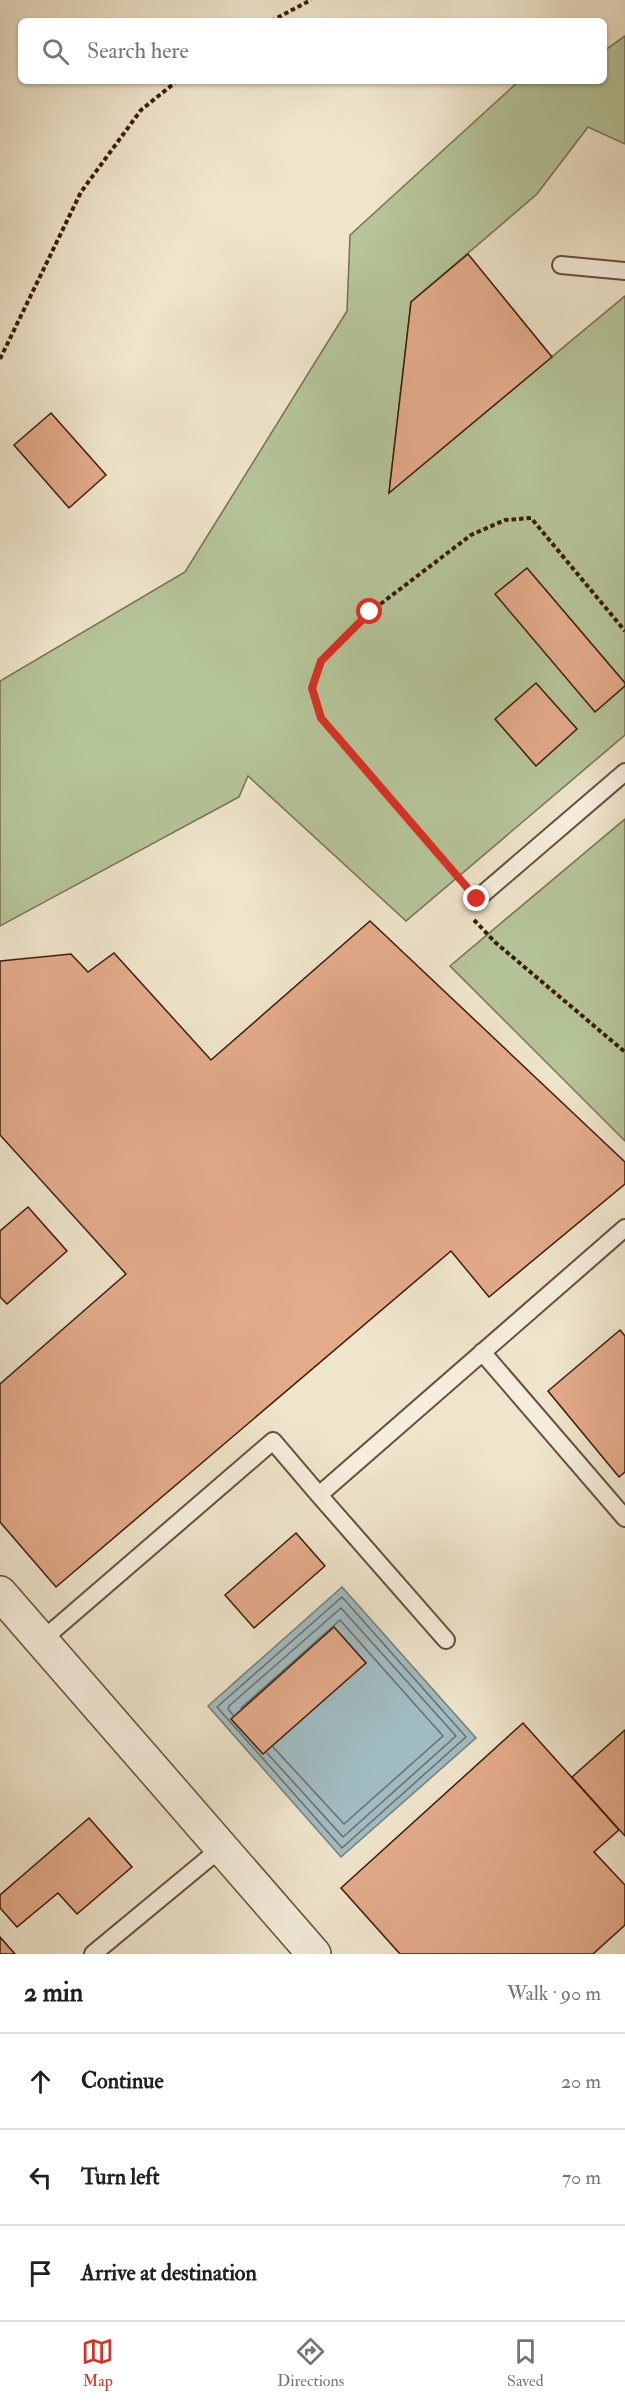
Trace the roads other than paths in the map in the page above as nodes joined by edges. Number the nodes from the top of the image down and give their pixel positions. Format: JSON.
{"nodes":[{"id":1,"x":561,"y":265,"type":"dead end"},
{"id":2,"x":625,"y":271,"type":"edge"},
{"id":3,"x":625,"y":772,"type":"edge"},
{"id":4,"x":477,"y":899,"type":"road end"},
{"id":5,"x":625,"y":1228,"type":"edge"},
{"id":6,"x":482,"y":1352,"type":"junction"},
{"id":7,"x":320,"y":1495,"type":"junction"},
{"id":8,"x":625,"y":1518,"type":"edge"},
{"id":9,"x":0,"y":1593,"type":"edge"},
{"id":10,"x":446,"y":1640,"type":"dead end"},
{"id":11,"x":41,"y":1641,"type":"junction"},
{"id":12,"x":221,"y":1848,"type":"junction"},
{"id":13,"x":93,"y":1954,"type":"edge"},
{"id":14,"x":314,"y":1954,"type":"edge"}],
"edges":[{"from":1,"to":2,"type":"lane"},
{"from":3,"to":4,"type":"lane"},
{"from":5,"to":6,"type":"lane"},
{"from":6,"to":7,"type":"lane"},
{"from":6,"to":8,"type":"lane"},
{"from":7,"to":10,"type":"lane"},
{"from":7,"to":11,"type":"lane"},
{"from":9,"to":11,"type":"street"},
{"from":11,"to":12,"type":"street"},
{"from":12,"to":13,"type":"lane"},
{"from":12,"to":14,"type":"street"}]}
